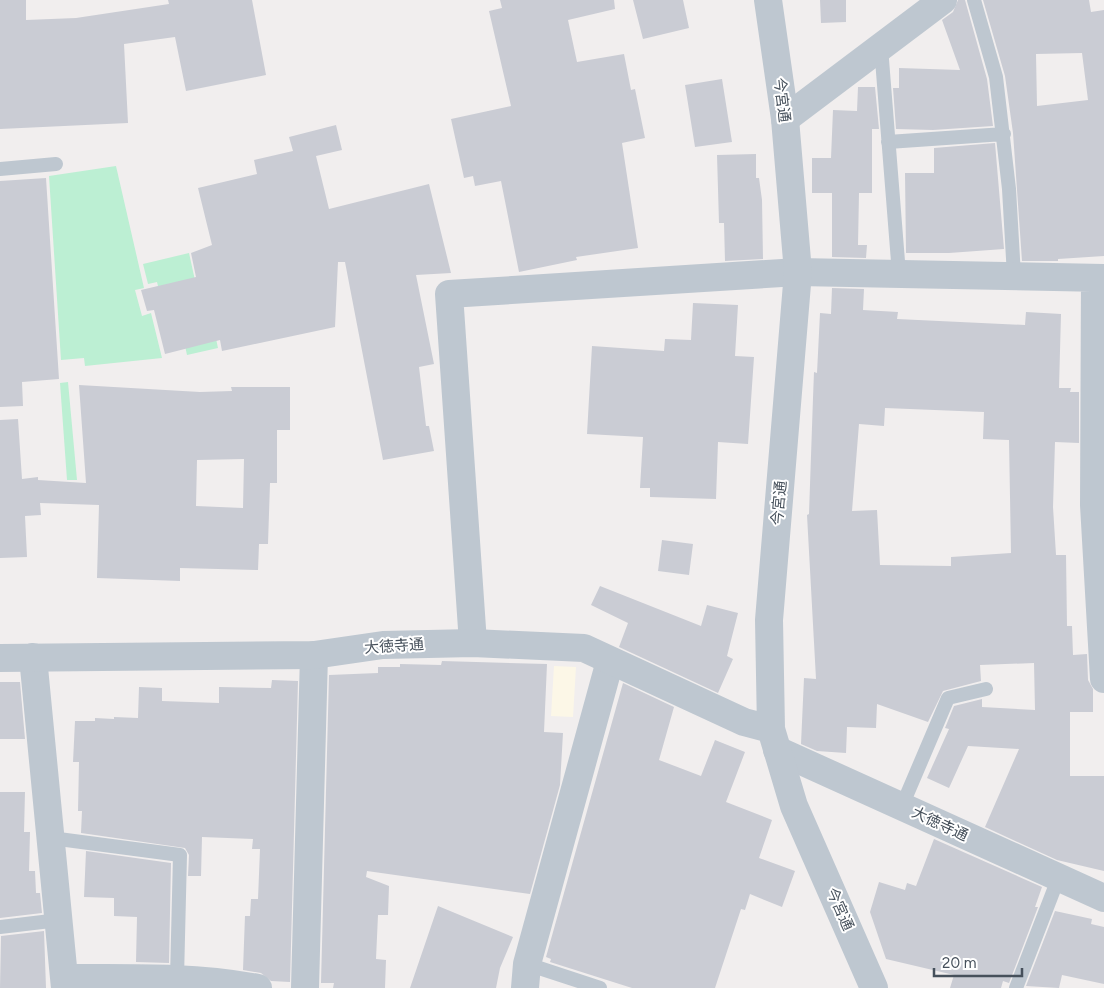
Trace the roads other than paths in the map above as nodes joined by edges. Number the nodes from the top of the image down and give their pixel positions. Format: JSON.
{"nodes":[{"id":1,"x":768,"y":0,"type":"edge"},
{"id":2,"x":943,"y":0,"type":"edge"},
{"id":3,"x":974,"y":0,"type":"edge"},
{"id":4,"x":881,"y":47,"type":"junction"},
{"id":5,"x":785,"y":119,"type":"junction"},
{"id":6,"x":1004,"y":134,"type":"junction"},
{"id":7,"x":888,"y":142,"type":"junction"},
{"id":8,"x":56,"y":164,"type":"dead end"},
{"id":9,"x":0,"y":169,"type":"edge"},
{"id":10,"x":798,"y":272,"type":"junction"},
{"id":11,"x":899,"y":274,"type":"junction"},
{"id":12,"x":1014,"y":276,"type":"junction"},
{"id":13,"x":1100,"y":278,"type":"edge"},
{"id":14,"x":1099,"y":447,"type":"edge"},
{"id":15,"x":1101,"y":585,"type":"edge"},
{"id":16,"x":473,"y":643,"type":"junction"},
{"id":17,"x":314,"y":654,"type":"junction"},
{"id":18,"x":33,"y":657,"type":"junction"},
{"id":19,"x":0,"y":658,"type":"edge"},
{"id":20,"x":610,"y":661,"type":"junction"},
{"id":21,"x":1104,"y":678,"type":"edge"},
{"id":22,"x":986,"y":689,"type":"dead end"},
{"id":23,"x":774,"y":740,"type":"junction"},
{"id":24,"x":902,"y":806,"type":"junction"},
{"id":25,"x":52,"y":838,"type":"junction"},
{"id":26,"x":1058,"y":879,"type":"junction"},
{"id":27,"x":1104,"y":898,"type":"edge"},
{"id":28,"x":59,"y":920,"type":"junction"},
{"id":29,"x":0,"y":927,"type":"edge"},
{"id":30,"x":526,"y":976,"type":"edge"},
{"id":31,"x":177,"y":978,"type":"junction"},
{"id":32,"x":65,"y":983,"type":"edge"},
{"id":33,"x":258,"y":988,"type":"edge"},
{"id":34,"x":305,"y":988,"type":"edge"},
{"id":35,"x":600,"y":988,"type":"edge"},
{"id":36,"x":874,"y":988,"type":"edge"},
{"id":37,"x":1016,"y":988,"type":"edge"}],
"edges":[{"from":1,"to":5,"type":"street","name":"今宮通"},
{"from":2,"to":4,"type":"street"},
{"from":3,"to":6,"type":"lane"},
{"from":4,"to":5,"type":"street"},
{"from":4,"to":7,"type":"lane"},
{"from":5,"to":10,"type":"street","name":"今宮通"},
{"from":6,"to":7,"type":"lane"},
{"from":6,"to":12,"type":"lane"},
{"from":7,"to":11,"type":"lane"},
{"from":8,"to":9,"type":"lane"},
{"from":10,"to":11,"type":"street"},
{"from":10,"to":16,"type":"street"},
{"from":10,"to":23,"type":"street","name":"今宮通"},
{"from":11,"to":12,"type":"street"},
{"from":12,"to":13,"type":"street"},
{"from":13,"to":14,"type":"street"},
{"from":14,"to":15,"type":"street"},
{"from":15,"to":21,"type":"street"},
{"from":16,"to":17,"type":"street","name":"大徳寺通"},
{"from":16,"to":20,"type":"street","name":"大徳寺通"},
{"from":17,"to":18,"type":"street","name":"大徳寺通"},
{"from":17,"to":34,"type":"street"},
{"from":18,"to":19,"type":"street","name":"大徳寺通"},
{"from":18,"to":25,"type":"street"},
{"from":20,"to":23,"type":"street","name":"大徳寺通"},
{"from":20,"to":30,"type":"street"},
{"from":22,"to":24,"type":"lane"},
{"from":23,"to":24,"type":"street","name":"大徳寺通"},
{"from":23,"to":36,"type":"street","name":"今宮通"},
{"from":24,"to":26,"type":"street","name":"大徳寺通"},
{"from":25,"to":28,"type":"street"},
{"from":25,"to":31,"type":"lane"},
{"from":26,"to":27,"type":"street","name":"大徳寺通"},
{"from":26,"to":37,"type":"lane"},
{"from":28,"to":29,"type":"lane"},
{"from":28,"to":32,"type":"street"},
{"from":30,"to":35,"type":"lane"},
{"from":31,"to":32,"type":"street"},
{"from":31,"to":33,"type":"street"}]}
